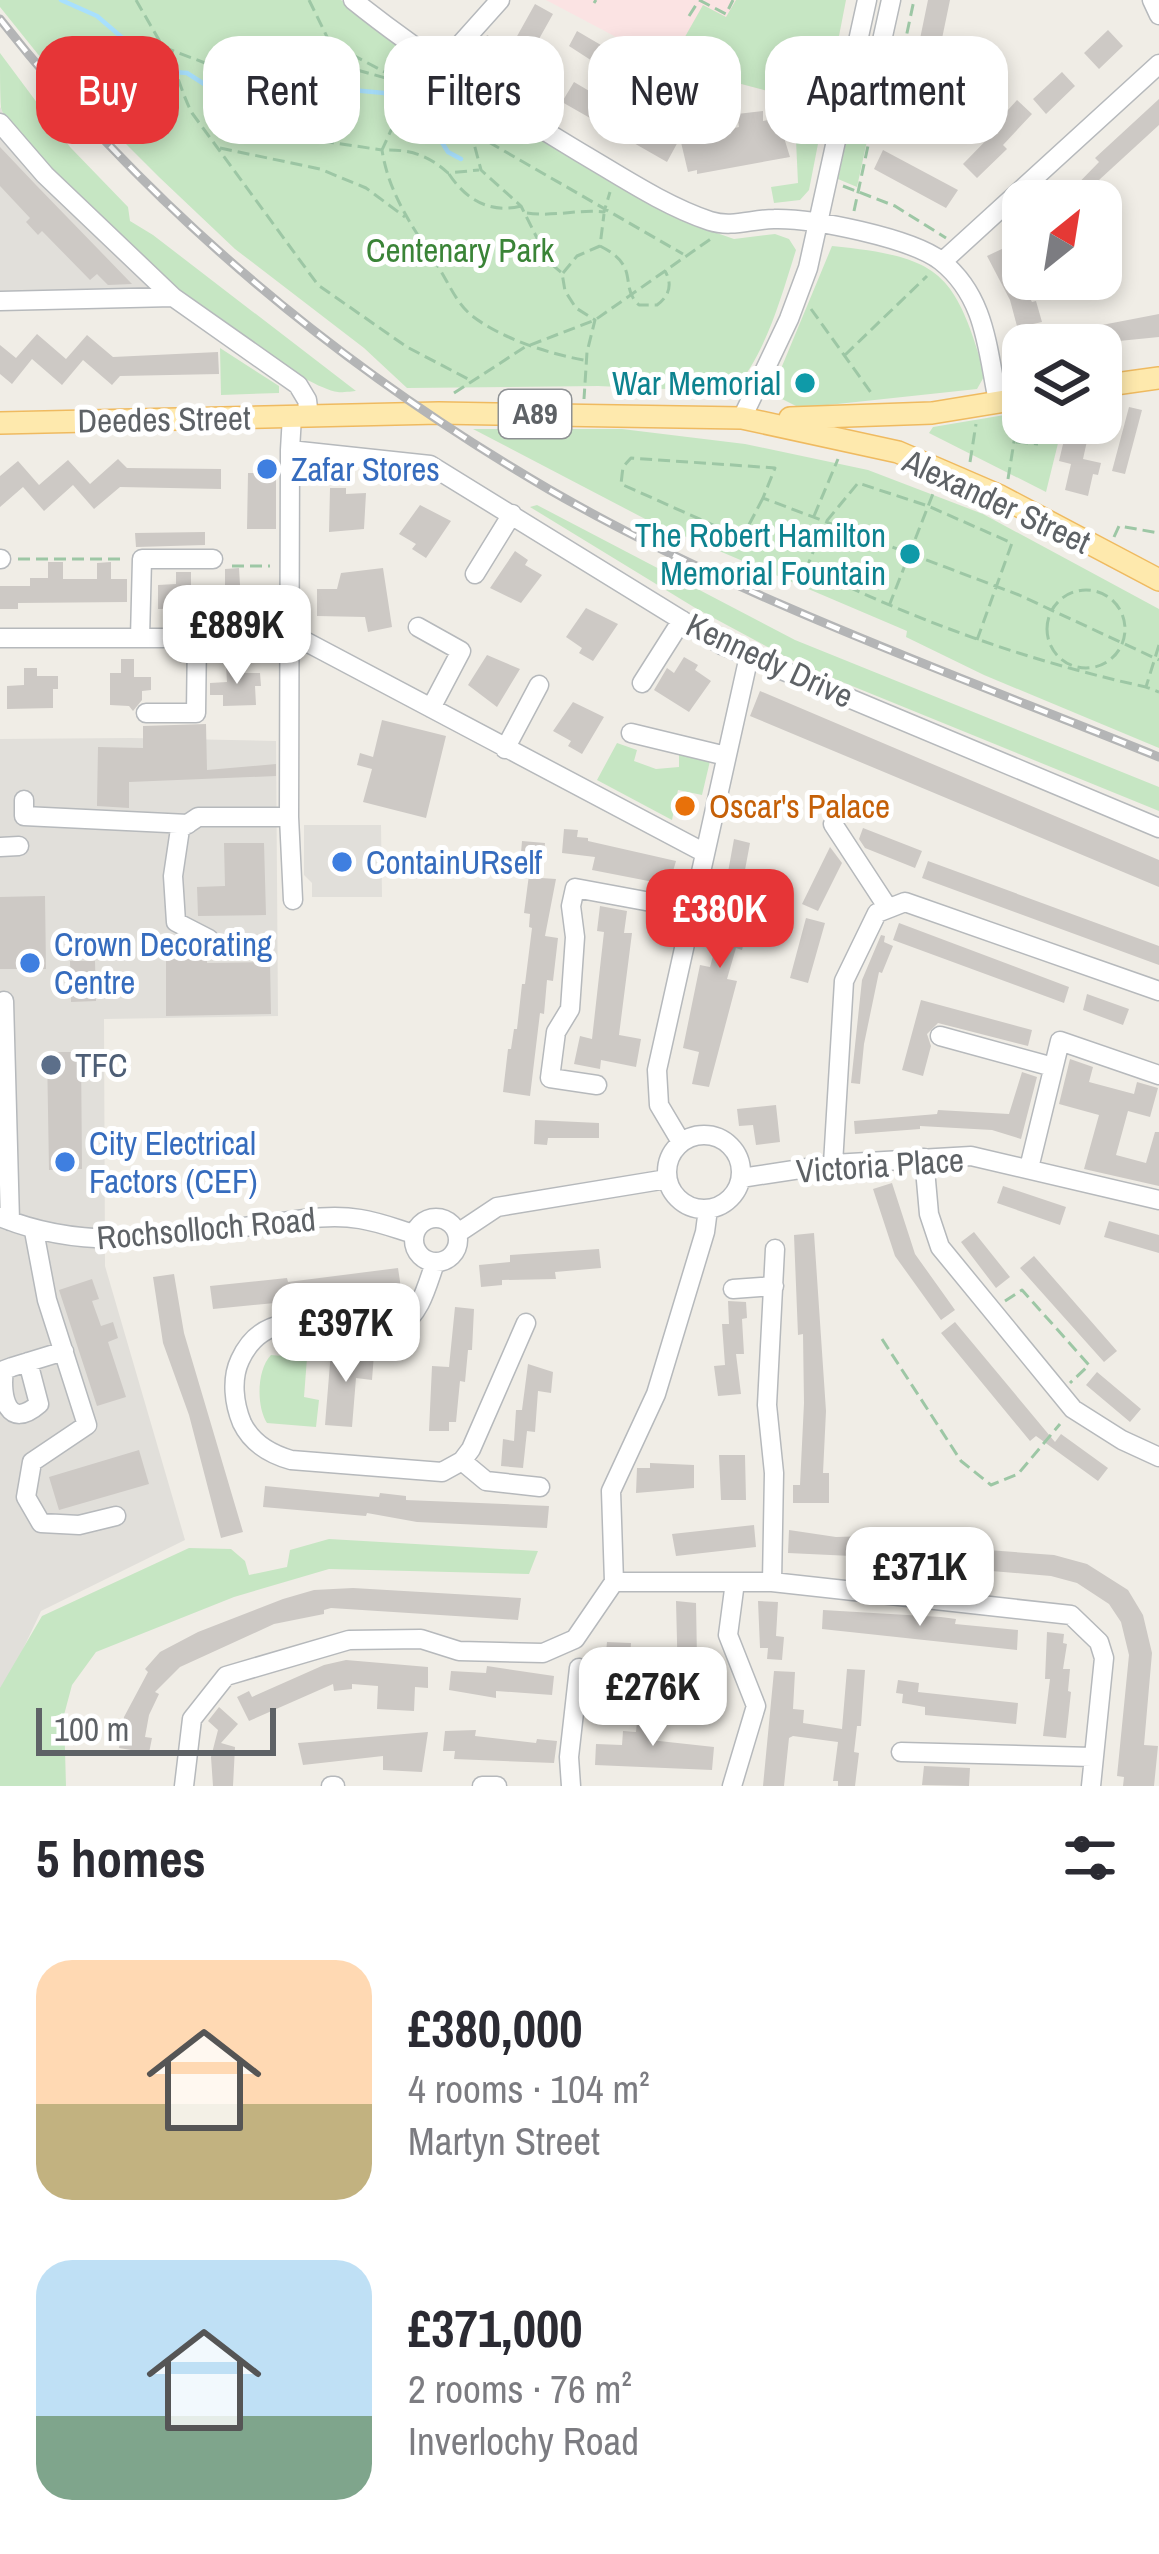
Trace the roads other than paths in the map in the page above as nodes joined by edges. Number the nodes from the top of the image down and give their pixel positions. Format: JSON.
{"nodes":[{"id":1,"x":353,"y":0,"type":"edge"},
{"id":2,"x":500,"y":0,"type":"edge"},
{"id":3,"x":867,"y":0,"type":"edge"},
{"id":4,"x":891,"y":0,"type":"edge"},
{"id":5,"x":1152,"y":0,"type":"edge"},
{"id":6,"x":1159,"y":15,"type":"edge"},
{"id":7,"x":861,"y":28,"type":"junction"},
{"id":8,"x":884,"y":35,"type":"joint"},
{"id":9,"x":400,"y":36,"type":"edge"},
{"id":10,"x":468,"y":36,"type":"edge"},
{"id":11,"x":1159,"y":64,"type":"edge"},
{"id":12,"x":0,"y":123,"type":"edge"},
{"id":13,"x":564,"y":142,"type":"edge"},
{"id":14,"x":818,"y":224,"type":"junction"},
{"id":15,"x":942,"y":262,"type":"junction"},
{"id":16,"x":173,"y":297,"type":"junction"},
{"id":17,"x":0,"y":302,"type":"edge"},
{"id":18,"x":1159,"y":378,"type":"edge"},
{"id":19,"x":1122,"y":383,"type":"edge"},
{"id":20,"x":1002,"y":386,"type":"edge"},
{"id":21,"x":1002,"y":401,"type":"edge"},
{"id":22,"x":932,"y":413,"type":"junction"},
{"id":23,"x":310,"y":415,"type":"junction"},
{"id":24,"x":742,"y":418,"type":"junction"},
{"id":25,"x":0,"y":423,"type":"edge"},
{"id":26,"x":290,"y":450,"type":"junction"},
{"id":27,"x":898,"y":452,"type":"junction"},
{"id":28,"x":512,"y":514,"type":"junction"},
{"id":29,"x":212,"y":559,"type":"road end"},
{"id":30,"x":475,"y":574,"type":"dead end"},
{"id":31,"x":1159,"y":580,"type":"edge"},
{"id":32,"x":682,"y":620,"type":"junction"},
{"id":33,"x":418,"y":628,"type":"dead end"},
{"id":34,"x":288,"y":635,"type":"junction"},
{"id":35,"x":197,"y":636,"type":"junction"},
{"id":36,"x":0,"y":638,"type":"edge"},
{"id":37,"x":140,"y":638,"type":"junction"},
{"id":38,"x":749,"y":656,"type":"junction"},
{"id":39,"x":642,"y":683,"type":"dead end"},
{"id":40,"x":539,"y":686,"type":"dead end"},
{"id":41,"x":431,"y":708,"type":"junction"},
{"id":42,"x":146,"y":713,"type":"dead end"},
{"id":43,"x":632,"y":734,"type":"dead end"},
{"id":44,"x":505,"y":748,"type":"junction"},
{"id":45,"x":726,"y":756,"type":"junction"},
{"id":46,"x":24,"y":800,"type":"dead end"},
{"id":47,"x":289,"y":817,"type":"junction"},
{"id":48,"x":188,"y":824,"type":"junction"},
{"id":49,"x":833,"y":824,"type":"dead end"},
{"id":50,"x":1159,"y":828,"type":"edge"},
{"id":51,"x":705,"y":853,"type":"junction"},
{"id":52,"x":293,"y":900,"type":"dead end"},
{"id":53,"x":888,"y":908,"type":"junction"},
{"id":54,"x":694,"y":910,"type":"junction"},
{"id":55,"x":209,"y":939,"type":"dead end"},
{"id":56,"x":1159,"y":991,"type":"edge"},
{"id":57,"x":4,"y":1001,"type":"dead end"},
{"id":58,"x":940,"y":1036,"type":"dead end"},
{"id":59,"x":1053,"y":1067,"type":"junction"},
{"id":60,"x":1159,"y":1075,"type":"edge"},
{"id":61,"x":597,"y":1085,"type":"dead end"},
{"id":62,"x":682,"y":1142,"type":"junction"},
{"id":63,"x":923,"y":1158,"type":"junction"},
{"id":64,"x":833,"y":1164,"type":"junction"},
{"id":65,"x":1029,"y":1168,"type":"junction"},
{"id":66,"x":741,"y":1178,"type":"junction"},
{"id":67,"x":668,"y":1179,"type":"junction"},
{"id":68,"x":1159,"y":1200,"type":"edge"},
{"id":69,"x":708,"y":1209,"type":"junction"},
{"id":70,"x":5,"y":1219,"type":"edge"},
{"id":71,"x":34,"y":1231,"type":"junction"},
{"id":72,"x":458,"y":1233,"type":"junction"},
{"id":73,"x":414,"y":1234,"type":"junction"},
{"id":74,"x":775,"y":1250,"type":"dead end"},
{"id":75,"x":435,"y":1263,"type":"junction"},
{"id":76,"x":774,"y":1286,"type":"junction"},
{"id":77,"x":733,"y":1289,"type":"dead end"},
{"id":78,"x":526,"y":1324,"type":"dead end"},
{"id":79,"x":64,"y":1351,"type":"junction"},
{"id":80,"x":28,"y":1362,"type":"dead end"},
{"id":81,"x":1159,"y":1456,"type":"edge"},
{"id":82,"x":462,"y":1461,"type":"junction"},
{"id":83,"x":540,"y":1486,"type":"dead end"},
{"id":84,"x":116,"y":1516,"type":"dead end"},
{"id":85,"x":614,"y":1582,"type":"junction"},
{"id":86,"x":734,"y":1582,"type":"junction"},
{"id":87,"x":772,"y":1582,"type":"junction"},
{"id":88,"x":579,"y":1668,"type":"dead end"},
{"id":89,"x":901,"y":1752,"type":"dead end"},
{"id":90,"x":1092,"y":1757,"type":"junction"},
{"id":91,"x":184,"y":1786,"type":"edge"},
{"id":92,"x":482,"y":1786,"type":"edge"},
{"id":93,"x":497,"y":1786,"type":"edge"},
{"id":94,"x":571,"y":1786,"type":"edge"},
{"id":95,"x":732,"y":1786,"type":"edge"},
{"id":96,"x":1091,"y":1786,"type":"edge"}],
"edges":[{"from":1,"to":9,"type":"street"},
{"from":2,"to":10,"type":"street"},
{"from":3,"to":7,"type":"street"},
{"from":4,"to":8,"type":"street"},
{"from":5,"to":6,"type":"street"},
{"from":7,"to":8,"type":"street"},
{"from":7,"to":14,"type":"street"},
{"from":11,"to":15,"type":"street"},
{"from":12,"to":16,"type":"street"},
{"from":13,"to":14,"type":"street"},
{"from":14,"to":15,"type":"street"},
{"from":14,"to":24,"type":"street"},
{"from":15,"to":20,"type":"street"},
{"from":16,"to":17,"type":"street"},
{"from":16,"to":23,"type":"street"},
{"from":18,"to":19,"type":"main road"},
{"from":21,"to":22,"type":"main road"},
{"from":22,"to":24,"type":"main road"},
{"from":22,"to":27,"type":"main road"},
{"from":23,"to":24,"type":"main road","name":"Alexander Street","number":"A89"},
{"from":23,"to":25,"type":"main road","name":"Deedes Street","number":"A89"},
{"from":23,"to":26,"type":"street"},
{"from":24,"to":27,"type":"main road","name":"Alexander Street","number":"A89"},
{"from":26,"to":28,"type":"street","name":"Kennedy Drive"},
{"from":26,"to":34,"type":"street"},
{"from":27,"to":31,"type":"main road","name":"Alexander Street","number":"A89"},
{"from":28,"to":30,"type":"street"},
{"from":28,"to":32,"type":"street","name":"Kennedy Drive"},
{"from":29,"to":37,"type":"street"},
{"from":32,"to":38,"type":"street","name":"Kennedy Drive"},
{"from":32,"to":39,"type":"street"},
{"from":33,"to":41,"type":"street"},
{"from":34,"to":35,"type":"street"},
{"from":34,"to":41,"type":"street"},
{"from":34,"to":47,"type":"street"},
{"from":35,"to":37,"type":"street"},
{"from":35,"to":42,"type":"street"},
{"from":36,"to":37,"type":"street"},
{"from":38,"to":45,"type":"street"},
{"from":38,"to":50,"type":"street","name":"Kennedy Drive"},
{"from":40,"to":44,"type":"street"},
{"from":41,"to":44,"type":"street"},
{"from":43,"to":45,"type":"street"},
{"from":44,"to":51,"type":"street"},
{"from":45,"to":51,"type":"street"},
{"from":46,"to":48,"type":"street"},
{"from":47,"to":48,"type":"street"},
{"from":47,"to":52,"type":"street"},
{"from":48,"to":55,"type":"street"},
{"from":49,"to":53,"type":"street"},
{"from":51,"to":54,"type":"street"},
{"from":53,"to":56,"type":"street"},
{"from":53,"to":64,"type":"street"},
{"from":54,"to":61,"type":"street"},
{"from":54,"to":62,"type":"street"},
{"from":57,"to":70,"type":"street"},
{"from":58,"to":59,"type":"street"},
{"from":59,"to":60,"type":"street"},
{"from":59,"to":65,"type":"street"},
{"from":62,"to":66,"type":"street"},
{"from":62,"to":67,"type":"street"},
{"from":63,"to":64,"type":"street","name":"Victoria Place"},
{"from":63,"to":65,"type":"street","name":"Victoria Place"},
{"from":63,"to":81,"type":"street"},
{"from":64,"to":66,"type":"street","name":"Victoria Place"},
{"from":65,"to":68,"type":"street","name":"Victoria Place"},
{"from":66,"to":69,"type":"street"},
{"from":67,"to":69,"type":"street"},
{"from":67,"to":72,"type":"street"},
{"from":69,"to":85,"type":"street"},
{"from":70,"to":71,"type":"street","name":"Rochsolloch Road"},
{"from":71,"to":73,"type":"street","name":"Rochsolloch Road"},
{"from":71,"to":79,"type":"street"},
{"from":72,"to":73,"type":"street","name":"Rochsolloch Road"},
{"from":72,"to":75,"type":"street"},
{"from":73,"to":75,"type":"street"},
{"from":74,"to":76,"type":"street"},
{"from":75,"to":82,"type":"street"},
{"from":76,"to":77,"type":"street"},
{"from":76,"to":87,"type":"street"},
{"from":78,"to":82,"type":"street"},
{"from":79,"to":80,"type":"street"},
{"from":79,"to":84,"type":"street"},
{"from":82,"to":83,"type":"street"},
{"from":85,"to":86,"type":"street"},
{"from":85,"to":91,"type":"street"},
{"from":86,"to":87,"type":"street"},
{"from":86,"to":95,"type":"street"},
{"from":87,"to":90,"type":"street"},
{"from":88,"to":94,"type":"street"},
{"from":89,"to":90,"type":"street"},
{"from":90,"to":96,"type":"street"},
{"from":92,"to":93,"type":"street"}]}
